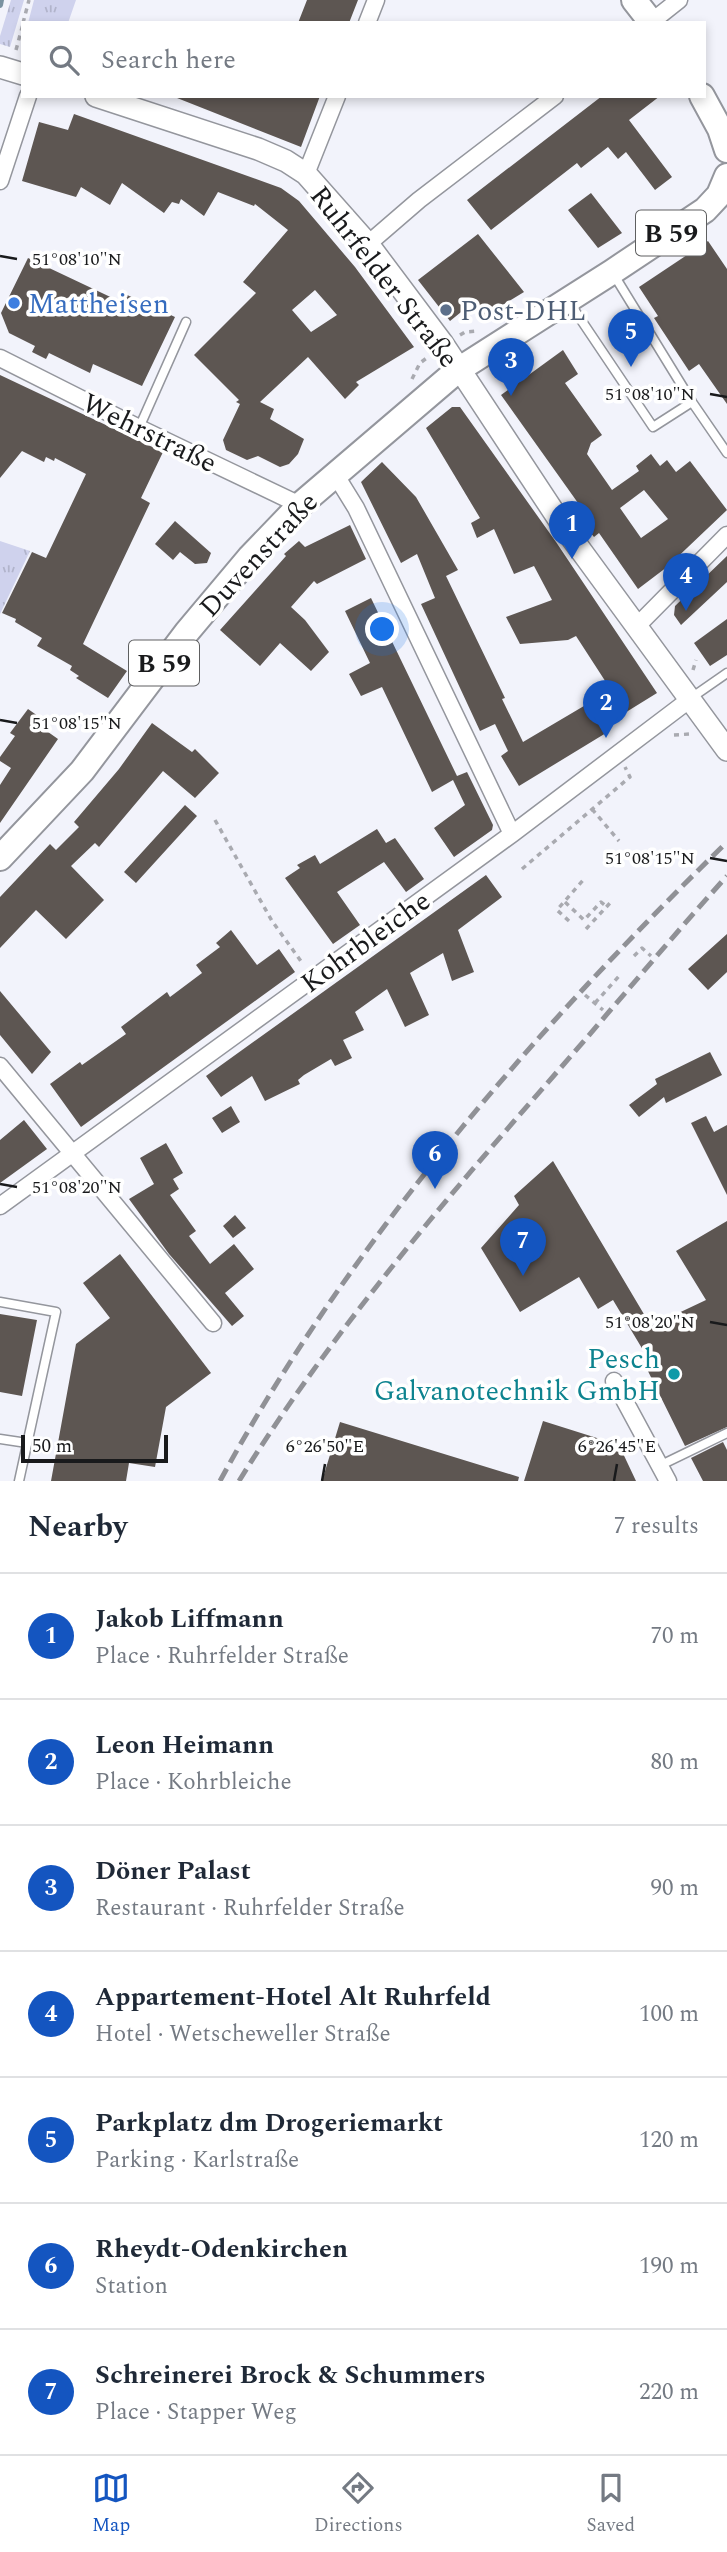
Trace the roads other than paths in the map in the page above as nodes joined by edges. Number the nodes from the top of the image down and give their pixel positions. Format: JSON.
{"nodes":[{"id":1,"x":376,"y":0,"type":"edge"},
{"id":2,"x":635,"y":0,"type":"edge"},
{"id":3,"x":679,"y":0,"type":"edge"},
{"id":4,"x":368,"y":21,"type":"edge"},
{"id":5,"x":650,"y":21,"type":"edge"},
{"id":6,"x":653,"y":21,"type":"edge"},
{"id":7,"x":27,"y":98,"type":"edge"},
{"id":8,"x":102,"y":98,"type":"edge"},
{"id":9,"x":336,"y":98,"type":"edge"},
{"id":10,"x":552,"y":98,"type":"edge"},
{"id":11,"x":703,"y":98,"type":"edge"},
{"id":12,"x":727,"y":150,"type":"edge"},
{"id":13,"x":306,"y":174,"type":"junction"},
{"id":14,"x":0,"y":181,"type":"edge"},
{"id":15,"x":725,"y":181,"type":"edge"},
{"id":16,"x":368,"y":244,"type":"junction"},
{"id":17,"x":612,"y":272,"type":"junction"},
{"id":18,"x":567,"y":299,"type":"junction"},
{"id":19,"x":186,"y":322,"type":"dead end"},
{"id":20,"x":0,"y":358,"type":"edge"},
{"id":21,"x":458,"y":370,"type":"junction"},
{"id":22,"x":692,"y":402,"type":"junction"},
{"id":23,"x":139,"y":428,"type":"junction"},
{"id":24,"x":727,"y":453,"type":"edge"},
{"id":25,"x":335,"y":474,"type":"junction"},
{"id":26,"x":300,"y":505,"type":"junction"},
{"id":27,"x":727,"y":535,"type":"edge"},
{"id":28,"x":636,"y":626,"type":"junction"},
{"id":29,"x":727,"y":673,"type":"edge"},
{"id":30,"x":689,"y":699,"type":"junction"},
{"id":31,"x":727,"y":750,"type":"edge"},
{"id":32,"x":512,"y":834,"type":"junction"},
{"id":33,"x":0,"y":858,"type":"edge"},
{"id":34,"x":0,"y":1066,"type":"edge"},
{"id":35,"x":72,"y":1153,"type":"junction"},
{"id":36,"x":0,"y":1206,"type":"edge"},
{"id":37,"x":0,"y":1302,"type":"edge"},
{"id":38,"x":213,"y":1323,"type":"dead end"},
{"id":39,"x":614,"y":1381,"type":"dead end"},
{"id":40,"x":727,"y":1433,"type":"edge"},
{"id":41,"x":0,"y":1438,"type":"edge"},
{"id":42,"x":27,"y":1443,"type":"junction"},
{"id":43,"x":659,"y":1466,"type":"junction"},
{"id":44,"x":19,"y":1481,"type":"edge"},
{"id":45,"x":668,"y":1481,"type":"edge"}],
"edges":[{"from":1,"to":4,"type":"street"},
{"from":2,"to":5,"type":"main road"},
{"from":3,"to":6,"type":"street"},
{"from":7,"to":14,"type":"street"},
{"from":8,"to":13,"type":"main road","name":"Ruhrfelder Straße"},
{"from":9,"to":13,"type":"street"},
{"from":10,"to":16,"type":"street"},
{"from":11,"to":12,"type":"main road"},
{"from":13,"to":16,"type":"main road","name":"Ruhrfelder Straße"},
{"from":15,"to":17,"type":"main road","number":"B 59"},
{"from":16,"to":21,"type":"main road","name":"Ruhrfelder Straße"},
{"from":17,"to":18,"type":"main road","number":"B 59"},
{"from":17,"to":22,"type":"lane"},
{"from":18,"to":21,"type":"main road","number":"B 59"},
{"from":18,"to":22,"type":"lane"},
{"from":19,"to":23,"type":"lane"},
{"from":20,"to":23,"type":"street","name":"Wehrstraße"},
{"from":21,"to":25,"type":"main road","name":"Duvenstraße","number":"B 59"},
{"from":21,"to":28,"type":"main road","name":"Ruhrfelder Straße"},
{"from":22,"to":24,"type":"lane"},
{"from":23,"to":26,"type":"street","name":"Wehrstraße"},
{"from":25,"to":26,"type":"main road","name":"Duvenstraße","number":"B 59"},
{"from":25,"to":32,"type":"street"},
{"from":26,"to":33,"type":"main road","name":"Duvenstraße","number":"B 59"},
{"from":27,"to":28,"type":"street"},
{"from":28,"to":30,"type":"main road","name":"Ruhrfelder Straße"},
{"from":29,"to":30,"type":"lane","name":"Kohrbleiche"},
{"from":30,"to":31,"type":"main road","name":"Ruhrfelder Straße"},
{"from":30,"to":32,"type":"street","name":"Kohrbleiche"},
{"from":32,"to":35,"type":"street","name":"Kohrbleiche"},
{"from":34,"to":35,"type":"street"},
{"from":35,"to":36,"type":"street","name":"Kohrbleiche"},
{"from":35,"to":38,"type":"street"},
{"from":37,"to":42,"type":"lane"},
{"from":39,"to":43,"type":"street"},
{"from":40,"to":43,"type":"lane"},
{"from":41,"to":42,"type":"lane"},
{"from":42,"to":44,"type":"lane"},
{"from":43,"to":45,"type":"street"}]}
